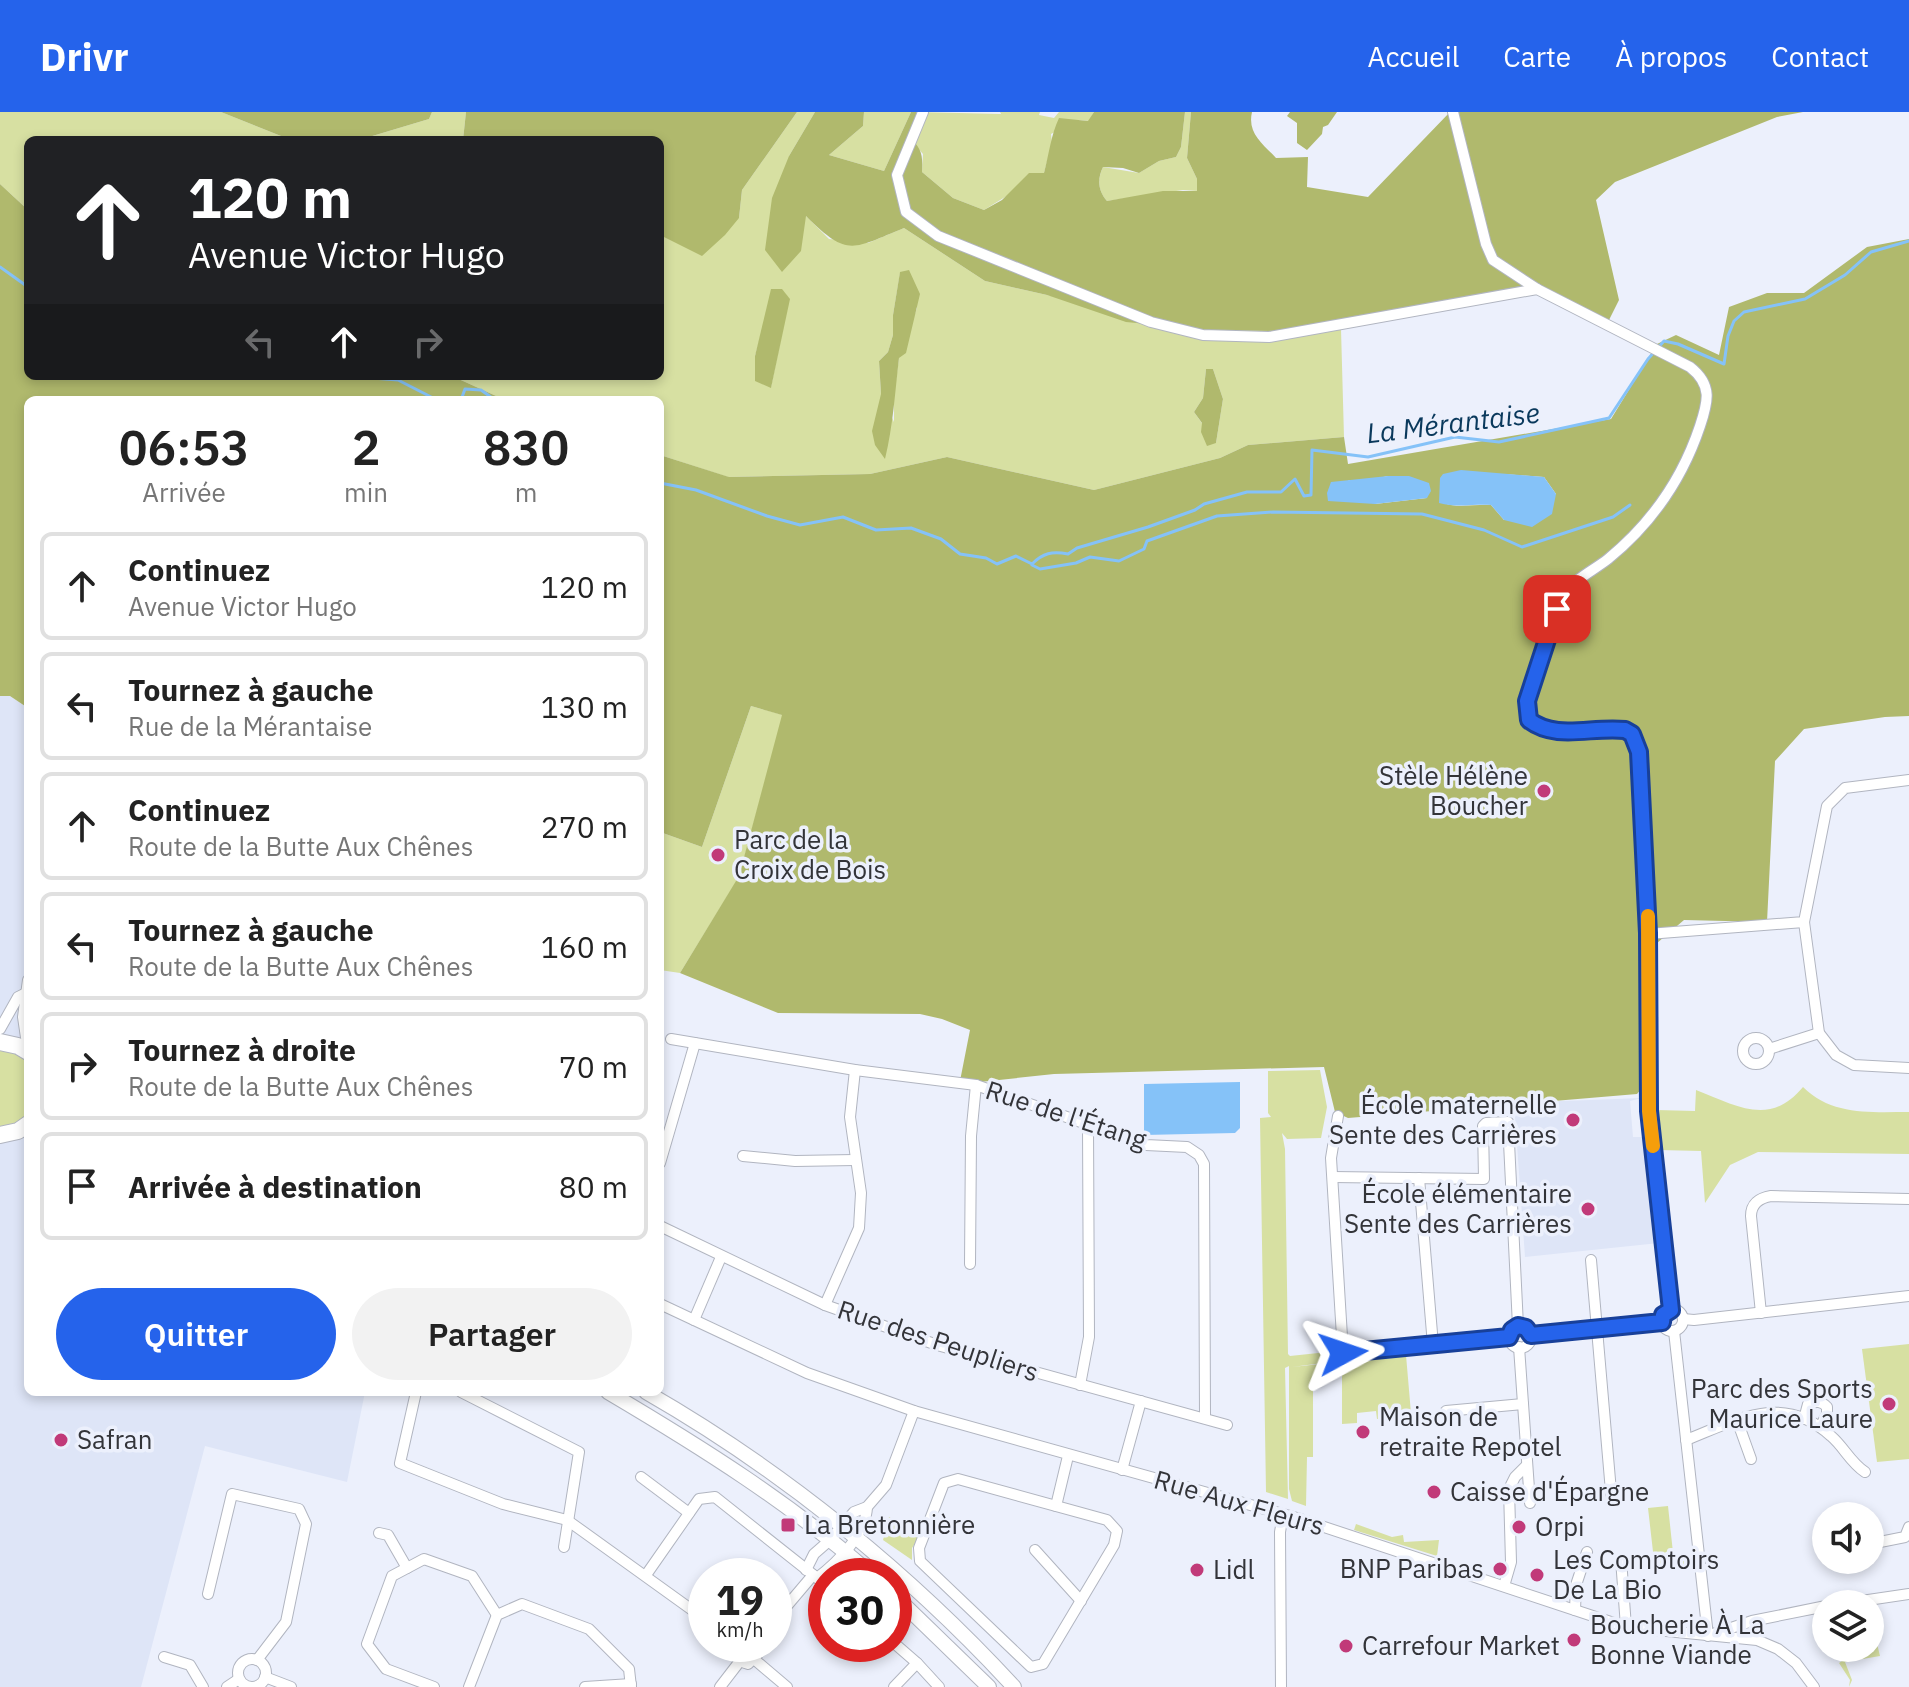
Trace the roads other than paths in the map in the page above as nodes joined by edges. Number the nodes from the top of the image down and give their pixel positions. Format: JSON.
{"nodes":[{"id":1,"x":923,"y":112,"type":"edge"},
{"id":2,"x":1453,"y":112,"type":"edge"},
{"id":3,"x":1537,"y":289,"type":"junction"},
{"id":4,"x":1909,"y":780,"type":"edge"},
{"id":5,"x":1804,"y":922,"type":"junction"},
{"id":6,"x":1648,"y":938,"type":"junction"},
{"id":7,"x":24,"y":994,"type":"joint"},
{"id":8,"x":24,"y":1024,"type":"edge"},
{"id":9,"x":0,"y":1029,"type":"edge"},
{"id":10,"x":1819,"y":1033,"type":"junction"},
{"id":11,"x":671,"y":1039,"type":"dead end"},
{"id":12,"x":0,"y":1042,"type":"edge"},
{"id":13,"x":695,"y":1043,"type":"junction"},
{"id":14,"x":1769,"y":1049,"type":"dead end"},
{"id":15,"x":24,"y":1050,"type":"edge"},
{"id":16,"x":1909,"y":1068,"type":"edge"},
{"id":17,"x":855,"y":1070,"type":"junction"},
{"id":18,"x":976,"y":1085,"type":"junction"},
{"id":19,"x":1338,"y":1116,"type":"dead end"},
{"id":20,"x":1088,"y":1126,"type":"junction"},
{"id":21,"x":24,"y":1128,"type":"edge"},
{"id":22,"x":3,"y":1139,"type":"edge"},
{"id":23,"x":664,"y":1149,"type":"edge"},
{"id":24,"x":743,"y":1156,"type":"dead end"},
{"id":25,"x":855,"y":1160,"type":"junction"},
{"id":26,"x":1333,"y":1177,"type":"junction"},
{"id":27,"x":1419,"y":1178,"type":"junction"},
{"id":28,"x":1909,"y":1199,"type":"edge"},
{"id":29,"x":664,"y":1228,"type":"edge"},
{"id":30,"x":721,"y":1257,"type":"junction"},
{"id":31,"x":1591,"y":1260,"type":"dead end"},
{"id":32,"x":970,"y":1264,"type":"dead end"},
{"id":33,"x":1909,"y":1296,"type":"edge"},
{"id":34,"x":825,"y":1305,"type":"junction"},
{"id":35,"x":664,"y":1306,"type":"edge"},
{"id":36,"x":1671,"y":1310,"type":"junction"},
{"id":37,"x":1761,"y":1313,"type":"junction"},
{"id":38,"x":1683,"y":1319,"type":"junction"},
{"id":39,"x":694,"y":1320,"type":"junction"},
{"id":40,"x":1662,"y":1322,"type":"junction"},
{"id":41,"x":1518,"y":1326,"type":"junction"},
{"id":42,"x":1596,"y":1328,"type":"junction"},
{"id":43,"x":1674,"y":1331,"type":"junction"},
{"id":44,"x":1531,"y":1335,"type":"junction"},
{"id":45,"x":1509,"y":1337,"type":"junction"},
{"id":46,"x":1433,"y":1345,"type":"junction"},
{"id":47,"x":1519,"y":1347,"type":"junction"},
{"id":48,"x":1080,"y":1385,"type":"junction"},
{"id":49,"x":415,"y":1396,"type":"edge"},
{"id":50,"x":469,"y":1396,"type":"edge"},
{"id":51,"x":615,"y":1396,"type":"edge"},
{"id":52,"x":653,"y":1396,"type":"edge"},
{"id":53,"x":1141,"y":1401,"type":"junction"},
{"id":54,"x":1523,"y":1404,"type":"junction"},
{"id":55,"x":914,"y":1411,"type":"junction"},
{"id":56,"x":1446,"y":1411,"type":"dead end"},
{"id":57,"x":1205,"y":1417,"type":"junction"},
{"id":58,"x":1804,"y":1419,"type":"junction"},
{"id":59,"x":1737,"y":1420,"type":"junction"},
{"id":60,"x":1227,"y":1425,"type":"dead end"},
{"id":61,"x":1820,"y":1427,"type":"junction"},
{"id":62,"x":1686,"y":1440,"type":"junction"},
{"id":63,"x":1068,"y":1456,"type":"junction"},
{"id":64,"x":1751,"y":1459,"type":"dead end"},
{"id":65,"x":1527,"y":1465,"type":"junction"},
{"id":66,"x":1122,"y":1470,"type":"junction"},
{"id":67,"x":1865,"y":1472,"type":"dead end"},
{"id":68,"x":641,"y":1477,"type":"dead end"},
{"id":69,"x":1530,"y":1503,"type":"dead end"},
{"id":70,"x":1612,"y":1503,"type":"dead end"},
{"id":71,"x":1056,"y":1506,"type":"junction"},
{"id":72,"x":867,"y":1507,"type":"junction"},
{"id":73,"x":689,"y":1513,"type":"junction"},
{"id":74,"x":1283,"y":1515,"type":"junction"},
{"id":75,"x":567,"y":1520,"type":"junction"},
{"id":76,"x":1909,"y":1527,"type":"edge"},
{"id":77,"x":379,"y":1533,"type":"dead end"},
{"id":78,"x":836,"y":1534,"type":"junction"},
{"id":79,"x":855,"y":1537,"type":"junction"},
{"id":80,"x":1884,"y":1541,"type":"edge"},
{"id":81,"x":564,"y":1547,"type":"dead end"},
{"id":82,"x":1035,"y":1550,"type":"dead end"},
{"id":83,"x":844,"y":1551,"type":"junction"},
{"id":84,"x":1587,"y":1552,"type":"dead end"},
{"id":85,"x":814,"y":1558,"type":"edge"},
{"id":86,"x":838,"y":1558,"type":"edge"},
{"id":87,"x":852,"y":1558,"type":"edge"},
{"id":88,"x":1621,"y":1559,"type":"dead end"},
{"id":89,"x":407,"y":1568,"type":"junction"},
{"id":90,"x":808,"y":1571,"type":"edge"},
{"id":91,"x":646,"y":1575,"type":"junction"},
{"id":92,"x":808,"y":1585,"type":"edge"},
{"id":93,"x":1504,"y":1586,"type":"junction"},
{"id":94,"x":208,"y":1594,"type":"dead end"},
{"id":95,"x":1909,"y":1594,"type":"edge"},
{"id":96,"x":1884,"y":1598,"type":"edge"},
{"id":97,"x":1081,"y":1601,"type":"junction"},
{"id":98,"x":792,"y":1602,"type":"edge"},
{"id":99,"x":688,"y":1606,"type":"edge"},
{"id":100,"x":1812,"y":1609,"type":"edge"},
{"id":101,"x":1575,"y":1610,"type":"junction"},
{"id":102,"x":912,"y":1612,"type":"edge"},
{"id":103,"x":497,"y":1615,"type":"junction"},
{"id":104,"x":1626,"y":1627,"type":"junction"},
{"id":105,"x":1708,"y":1636,"type":"junction"},
{"id":106,"x":164,"y":1657,"type":"dead end"},
{"id":107,"x":912,"y":1659,"type":"edge"},
{"id":108,"x":257,"y":1660,"type":"junction"},
{"id":109,"x":739,"y":1662,"type":"edge"},
{"id":110,"x":757,"y":1662,"type":"edge"},
{"id":111,"x":917,"y":1663,"type":"junction"},
{"id":112,"x":265,"y":1677,"type":"junction"},
{"id":113,"x":239,"y":1679,"type":"junction"},
{"id":114,"x":631,"y":1686,"type":"edge"},
{"id":115,"x":203,"y":1687,"type":"edge"},
{"id":116,"x":227,"y":1687,"type":"edge"},
{"id":117,"x":291,"y":1687,"type":"edge"},
{"id":118,"x":434,"y":1687,"type":"edge"},
{"id":119,"x":469,"y":1687,"type":"edge"},
{"id":120,"x":585,"y":1687,"type":"edge"},
{"id":121,"x":720,"y":1687,"type":"edge"},
{"id":122,"x":787,"y":1687,"type":"edge"},
{"id":123,"x":894,"y":1687,"type":"edge"},
{"id":124,"x":939,"y":1687,"type":"edge"},
{"id":125,"x":989,"y":1687,"type":"edge"},
{"id":126,"x":1014,"y":1687,"type":"edge"},
{"id":127,"x":1281,"y":1687,"type":"edge"},
{"id":128,"x":1814,"y":1687,"type":"edge"}],
"edges":[{"from":1,"to":3,"type":"street"},
{"from":2,"to":3,"type":"street"},
{"from":3,"to":6,"type":"street"},
{"from":4,"to":5,"type":"street"},
{"from":5,"to":6,"type":"street"},
{"from":5,"to":10,"type":"street"},
{"from":6,"to":36,"type":"street"},
{"from":7,"to":8,"type":"street"},
{"from":7,"to":9,"type":"street"},
{"from":10,"to":14,"type":"street"},
{"from":10,"to":16,"type":"street"},
{"from":11,"to":13,"type":"street","name":"Rue de l'Étang"},
{"from":12,"to":15,"type":"main road"},
{"from":13,"to":17,"type":"street","name":"Rue de l'Étang"},
{"from":13,"to":23,"type":"street"},
{"from":17,"to":18,"type":"street","name":"Rue de l'Étang"},
{"from":17,"to":25,"type":"street"},
{"from":18,"to":20,"type":"street","name":"Rue de l'Étang"},
{"from":18,"to":32,"type":"street"},
{"from":19,"to":26,"type":"street"},
{"from":20,"to":48,"type":"street"},
{"from":20,"to":57,"type":"street","name":"Rue de l'Étang"},
{"from":21,"to":22,"type":"main road"},
{"from":24,"to":25,"type":"street"},
{"from":25,"to":34,"type":"street"},
{"from":26,"to":27,"type":"street"},
{"from":26,"to":46,"type":"street"},
{"from":27,"to":41,"type":"street"},
{"from":27,"to":46,"type":"street"},
{"from":28,"to":37,"type":"street"},
{"from":29,"to":30,"type":"street","name":"Rue des Peupliers"},
{"from":30,"to":34,"type":"street","name":"Rue des Peupliers"},
{"from":30,"to":39,"type":"street"},
{"from":31,"to":42,"type":"street"},
{"from":33,"to":37,"type":"street"},
{"from":34,"to":48,"type":"street","name":"Rue des Peupliers"},
{"from":35,"to":39,"type":"street","name":"Rue Aux Fleurs"},
{"from":36,"to":38,"type":"street"},
{"from":36,"to":40,"type":"street"},
{"from":37,"to":38,"type":"street"},
{"from":38,"to":43,"type":"street"},
{"from":39,"to":55,"type":"street","name":"Rue Aux Fleurs"},
{"from":40,"to":42,"type":"street"},
{"from":40,"to":43,"type":"street"},
{"from":41,"to":44,"type":"street"},
{"from":41,"to":45,"type":"street"},
{"from":42,"to":44,"type":"street"},
{"from":42,"to":70,"type":"street"},
{"from":43,"to":62,"type":"street"},
{"from":44,"to":47,"type":"street"},
{"from":45,"to":46,"type":"street"},
{"from":45,"to":47,"type":"street"},
{"from":47,"to":54,"type":"street"},
{"from":48,"to":53,"type":"street","name":"Rue des Peupliers"},
{"from":49,"to":75,"type":"street"},
{"from":50,"to":75,"type":"street"},
{"from":51,"to":78,"type":"main road"},
{"from":52,"to":78,"type":"main road"},
{"from":53,"to":57,"type":"street","name":"Rue des Peupliers"},
{"from":53,"to":66,"type":"street"},
{"from":54,"to":56,"type":"street"},
{"from":54,"to":65,"type":"street"},
{"from":55,"to":63,"type":"street","name":"Rue Aux Fleurs"},
{"from":55,"to":72,"type":"street"},
{"from":57,"to":60,"type":"street","name":"Rue des Peupliers"},
{"from":58,"to":59,"type":"street"},
{"from":58,"to":61,"type":"street"},
{"from":58,"to":61,"type":"street"},
{"from":59,"to":62,"type":"street"},
{"from":59,"to":64,"type":"street"},
{"from":61,"to":67,"type":"street"},
{"from":62,"to":105,"type":"street"},
{"from":63,"to":66,"type":"street","name":"Rue Aux Fleurs"},
{"from":63,"to":71,"type":"street"},
{"from":65,"to":69,"type":"street"},
{"from":65,"to":93,"type":"street"},
{"from":66,"to":74,"type":"street","name":"Rue Aux Fleurs"},
{"from":68,"to":73,"type":"street"},
{"from":71,"to":97,"type":"street"},
{"from":71,"to":97,"type":"street"},
{"from":72,"to":78,"type":"street"},
{"from":72,"to":79,"type":"street"},
{"from":73,"to":90,"type":"street"},
{"from":73,"to":91,"type":"street"},
{"from":74,"to":93,"type":"street","name":"Rue Aux Fleurs"},
{"from":74,"to":127,"type":"street"},
{"from":75,"to":81,"type":"street"},
{"from":75,"to":91,"type":"street"},
{"from":76,"to":80,"type":"street"},
{"from":77,"to":89,"type":"street"},
{"from":78,"to":79,"type":"main road"},
{"from":78,"to":83,"type":"main road"},
{"from":78,"to":85,"type":"street"},
{"from":79,"to":83,"type":"street"},
{"from":79,"to":126,"type":"main road"},
{"from":82,"to":97,"type":"street"},
{"from":83,"to":86,"type":"street"},
{"from":83,"to":87,"type":"main road"},
{"from":84,"to":101,"type":"street"},
{"from":88,"to":104,"type":"street"},
{"from":89,"to":103,"type":"street"},
{"from":89,"to":118,"type":"street"},
{"from":91,"to":99,"type":"street"},
{"from":92,"to":98,"type":"street"},
{"from":93,"to":101,"type":"street","name":"Rue Aux Fleurs"},
{"from":94,"to":108,"type":"street"},
{"from":95,"to":96,"type":"street"},
{"from":100,"to":105,"type":"street"},
{"from":101,"to":104,"type":"street","name":"Rue Aux Fleurs"},
{"from":102,"to":125,"type":"main road"},
{"from":103,"to":114,"type":"street"},
{"from":103,"to":119,"type":"street"},
{"from":104,"to":105,"type":"street","name":"Rue Aux Fleurs"},
{"from":105,"to":128,"type":"street","name":"Rue Aux Fleurs"},
{"from":106,"to":115,"type":"street"},
{"from":107,"to":111,"type":"street"},
{"from":108,"to":112,"type":"street"},
{"from":108,"to":113,"type":"street"},
{"from":109,"to":121,"type":"street"},
{"from":110,"to":122,"type":"street"},
{"from":111,"to":123,"type":"street"},
{"from":111,"to":124,"type":"street"},
{"from":112,"to":113,"type":"street"},
{"from":112,"to":117,"type":"street"},
{"from":113,"to":116,"type":"street"},
{"from":114,"to":120,"type":"street"}]}
